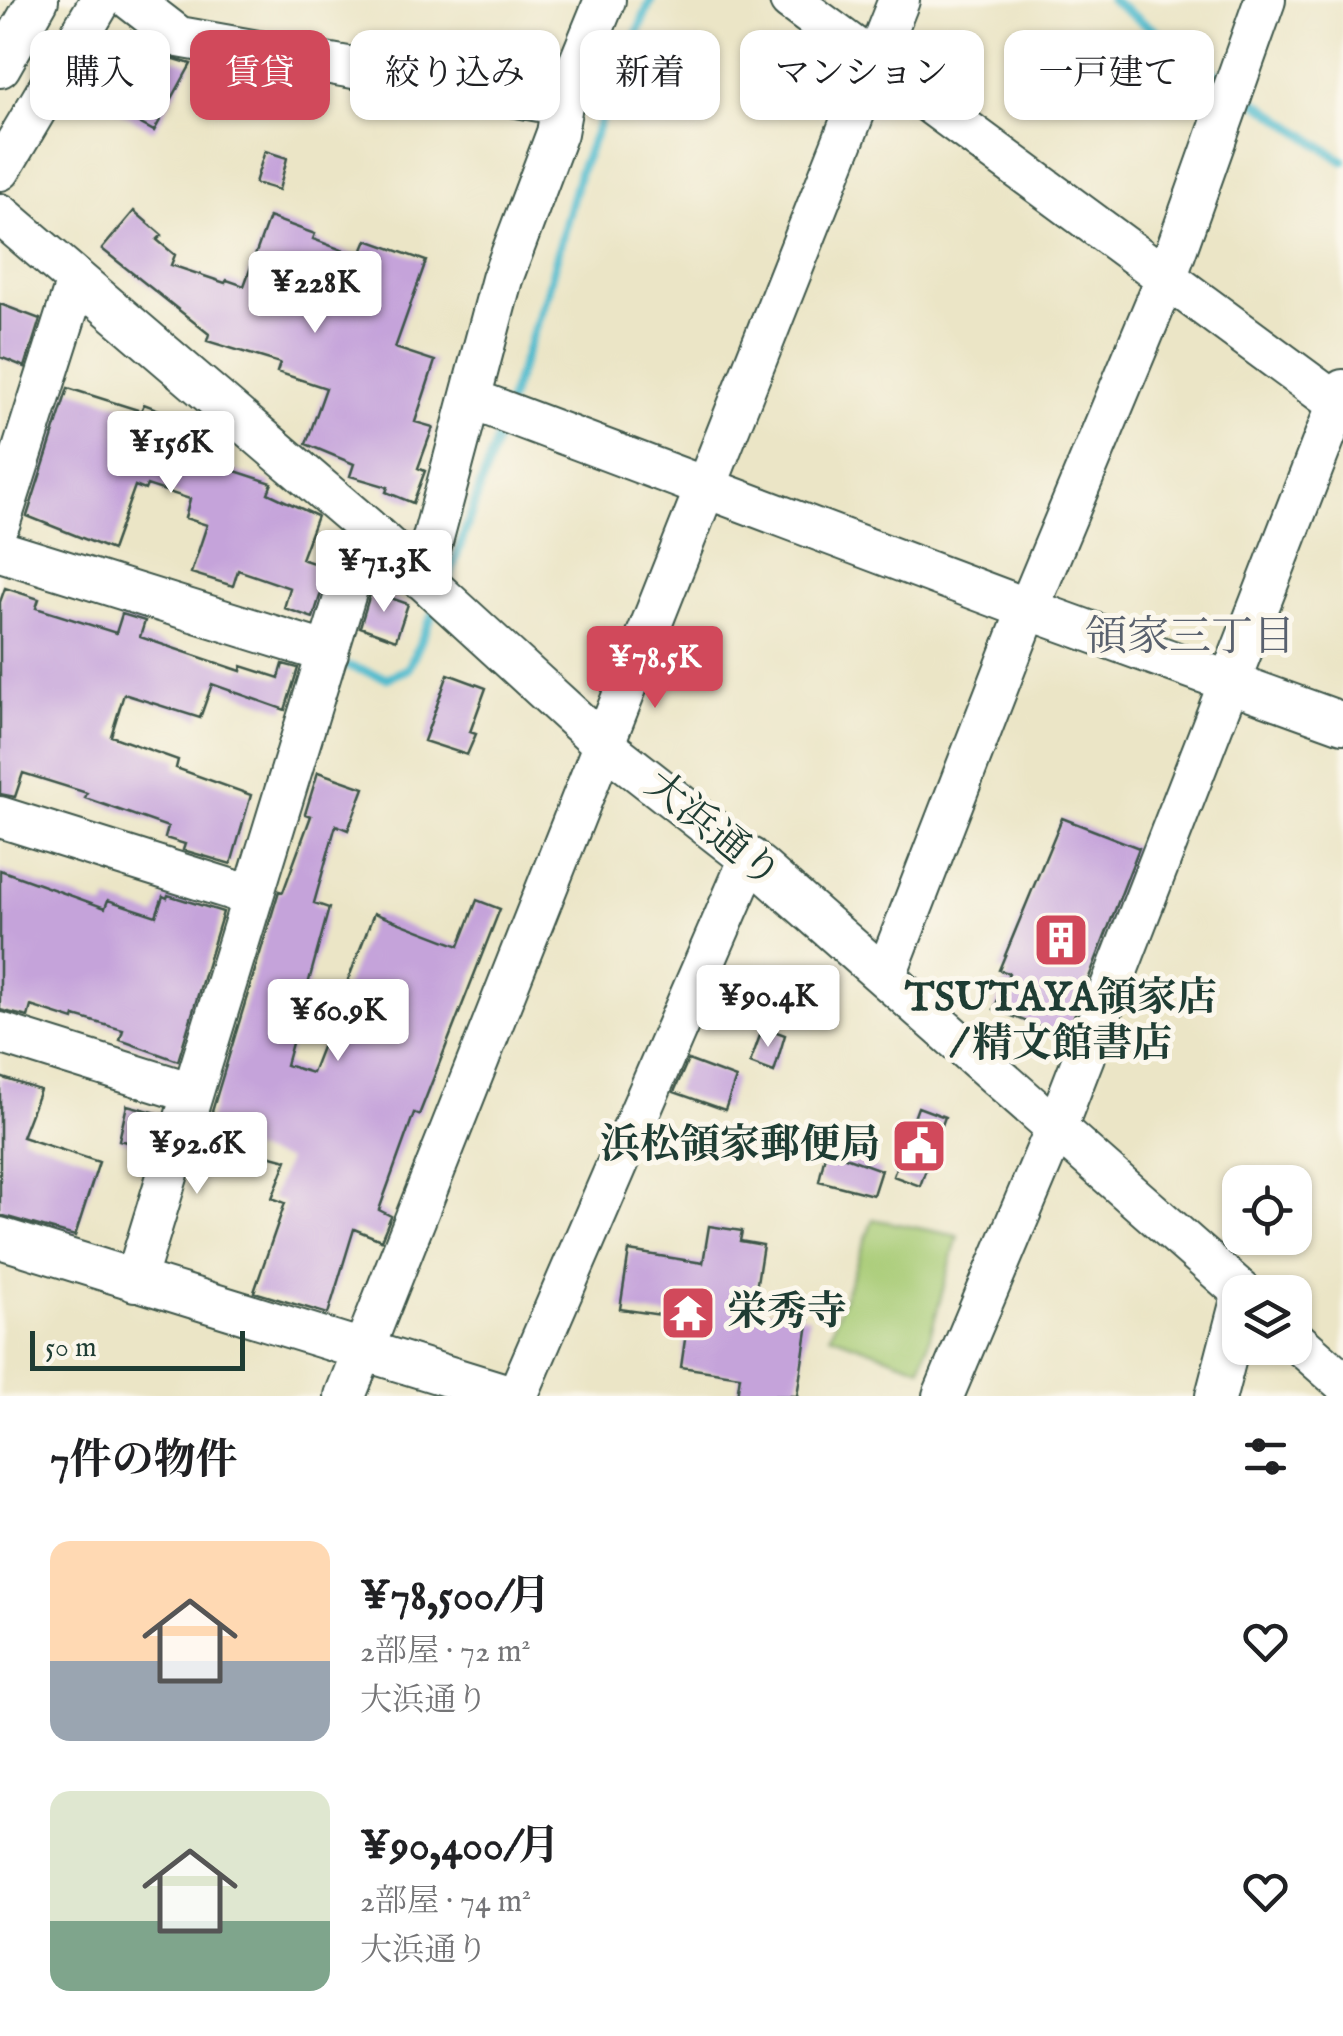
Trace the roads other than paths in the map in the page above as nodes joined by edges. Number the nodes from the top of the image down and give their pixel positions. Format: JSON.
{"nodes":[{"id":1,"x":38,"y":0,"type":"edge"},
{"id":2,"x":101,"y":0,"type":"edge"},
{"id":3,"x":131,"y":0,"type":"edge"},
{"id":4,"x":604,"y":0,"type":"edge"},
{"id":5,"x":790,"y":0,"type":"edge"},
{"id":6,"x":898,"y":0,"type":"edge"},
{"id":7,"x":1265,"y":0,"type":"edge"},
{"id":8,"x":831,"y":30,"type":"edge"},
{"id":9,"x":886,"y":30,"type":"edge"},
{"id":10,"x":0,"y":66,"type":"edge"},
{"id":11,"x":562,"y":105,"type":"junction"},
{"id":12,"x":851,"y":120,"type":"edge"},
{"id":13,"x":953,"y":120,"type":"edge"},
{"id":14,"x":0,"y":170,"type":"edge"},
{"id":15,"x":0,"y":214,"type":"edge"},
{"id":16,"x":1167,"y":276,"type":"junction"},
{"id":17,"x":77,"y":280,"type":"junction"},
{"id":18,"x":472,"y":399,"type":"junction"},
{"id":19,"x":1341,"y":401,"type":"edge"},
{"id":20,"x":707,"y":488,"type":"junction"},
{"id":21,"x":0,"y":522,"type":"edge"},
{"id":22,"x":366,"y":528,"type":"junction"},
{"id":23,"x":0,"y":550,"type":"edge"},
{"id":24,"x":422,"y":578,"type":"junction"},
{"id":25,"x":1028,"y":609,"type":"junction"},
{"id":26,"x":328,"y":653,"type":"junction"},
{"id":27,"x":1233,"y":680,"type":"junction"},
{"id":28,"x":1343,"y":723,"type":"edge"},
{"id":29,"x":604,"y":745,"type":"junction"},
{"id":30,"x":0,"y":817,"type":"edge"},
{"id":31,"x":750,"y":858,"type":"junction"},
{"id":32,"x":252,"y":896,"type":"junction"},
{"id":33,"x":885,"y":977,"type":"junction"},
{"id":34,"x":0,"y":1033,"type":"edge"},
{"id":35,"x":192,"y":1093,"type":"junction"},
{"id":36,"x":1056,"y":1128,"type":"junction"},
{"id":37,"x":2,"y":1247,"type":"edge"},
{"id":38,"x":1223,"y":1275,"type":"edge"},
{"id":39,"x":136,"y":1281,"type":"junction"},
{"id":40,"x":363,"y":1350,"type":"junction"},
{"id":41,"x":1312,"y":1355,"type":"edge"},
{"id":42,"x":1224,"y":1365,"type":"edge"},
{"id":43,"x":1343,"y":1382,"type":"edge"},
{"id":44,"x":344,"y":1396,"type":"edge"},
{"id":45,"x":514,"y":1396,"type":"edge"},
{"id":46,"x":943,"y":1396,"type":"edge"},
{"id":47,"x":1216,"y":1396,"type":"edge"}],
"edges":[{"from":1,"to":10,"type":"street"},
{"from":2,"to":14,"type":"street"},
{"from":3,"to":11,"type":"street"},
{"from":4,"to":11,"type":"street"},
{"from":5,"to":8,"type":"street"},
{"from":6,"to":9,"type":"street"},
{"from":7,"to":16,"type":"street"},
{"from":11,"to":18,"type":"street"},
{"from":12,"to":20,"type":"street"},
{"from":13,"to":16,"type":"street"},
{"from":15,"to":17,"type":"street","name":"大浜通り"},
{"from":16,"to":19,"type":"street"},
{"from":16,"to":25,"type":"street"},
{"from":17,"to":21,"type":"street"},
{"from":17,"to":22,"type":"street","name":"大浜通り"},
{"from":18,"to":20,"type":"street"},
{"from":18,"to":24,"type":"street"},
{"from":19,"to":27,"type":"street"},
{"from":20,"to":25,"type":"street"},
{"from":20,"to":29,"type":"street"},
{"from":22,"to":24,"type":"street","name":"大浜通り"},
{"from":22,"to":26,"type":"street"},
{"from":23,"to":26,"type":"street"},
{"from":24,"to":29,"type":"street","name":"大浜通り"},
{"from":25,"to":27,"type":"street"},
{"from":25,"to":33,"type":"street"},
{"from":26,"to":32,"type":"street"},
{"from":27,"to":28,"type":"street"},
{"from":27,"to":36,"type":"street"},
{"from":29,"to":31,"type":"street","name":"大浜通り"},
{"from":29,"to":40,"type":"street"},
{"from":30,"to":32,"type":"street"},
{"from":31,"to":33,"type":"street","name":"大浜通り"},
{"from":31,"to":45,"type":"street"},
{"from":32,"to":35,"type":"street"},
{"from":33,"to":36,"type":"street","name":"大浜通り"},
{"from":34,"to":35,"type":"street"},
{"from":35,"to":39,"type":"street"},
{"from":36,"to":38,"type":"street","name":"大浜通り"},
{"from":36,"to":46,"type":"street"},
{"from":37,"to":39,"type":"street"},
{"from":39,"to":40,"type":"street"},
{"from":40,"to":44,"type":"street"},
{"from":40,"to":45,"type":"street"},
{"from":41,"to":43,"type":"street"},
{"from":42,"to":47,"type":"street"}]}
